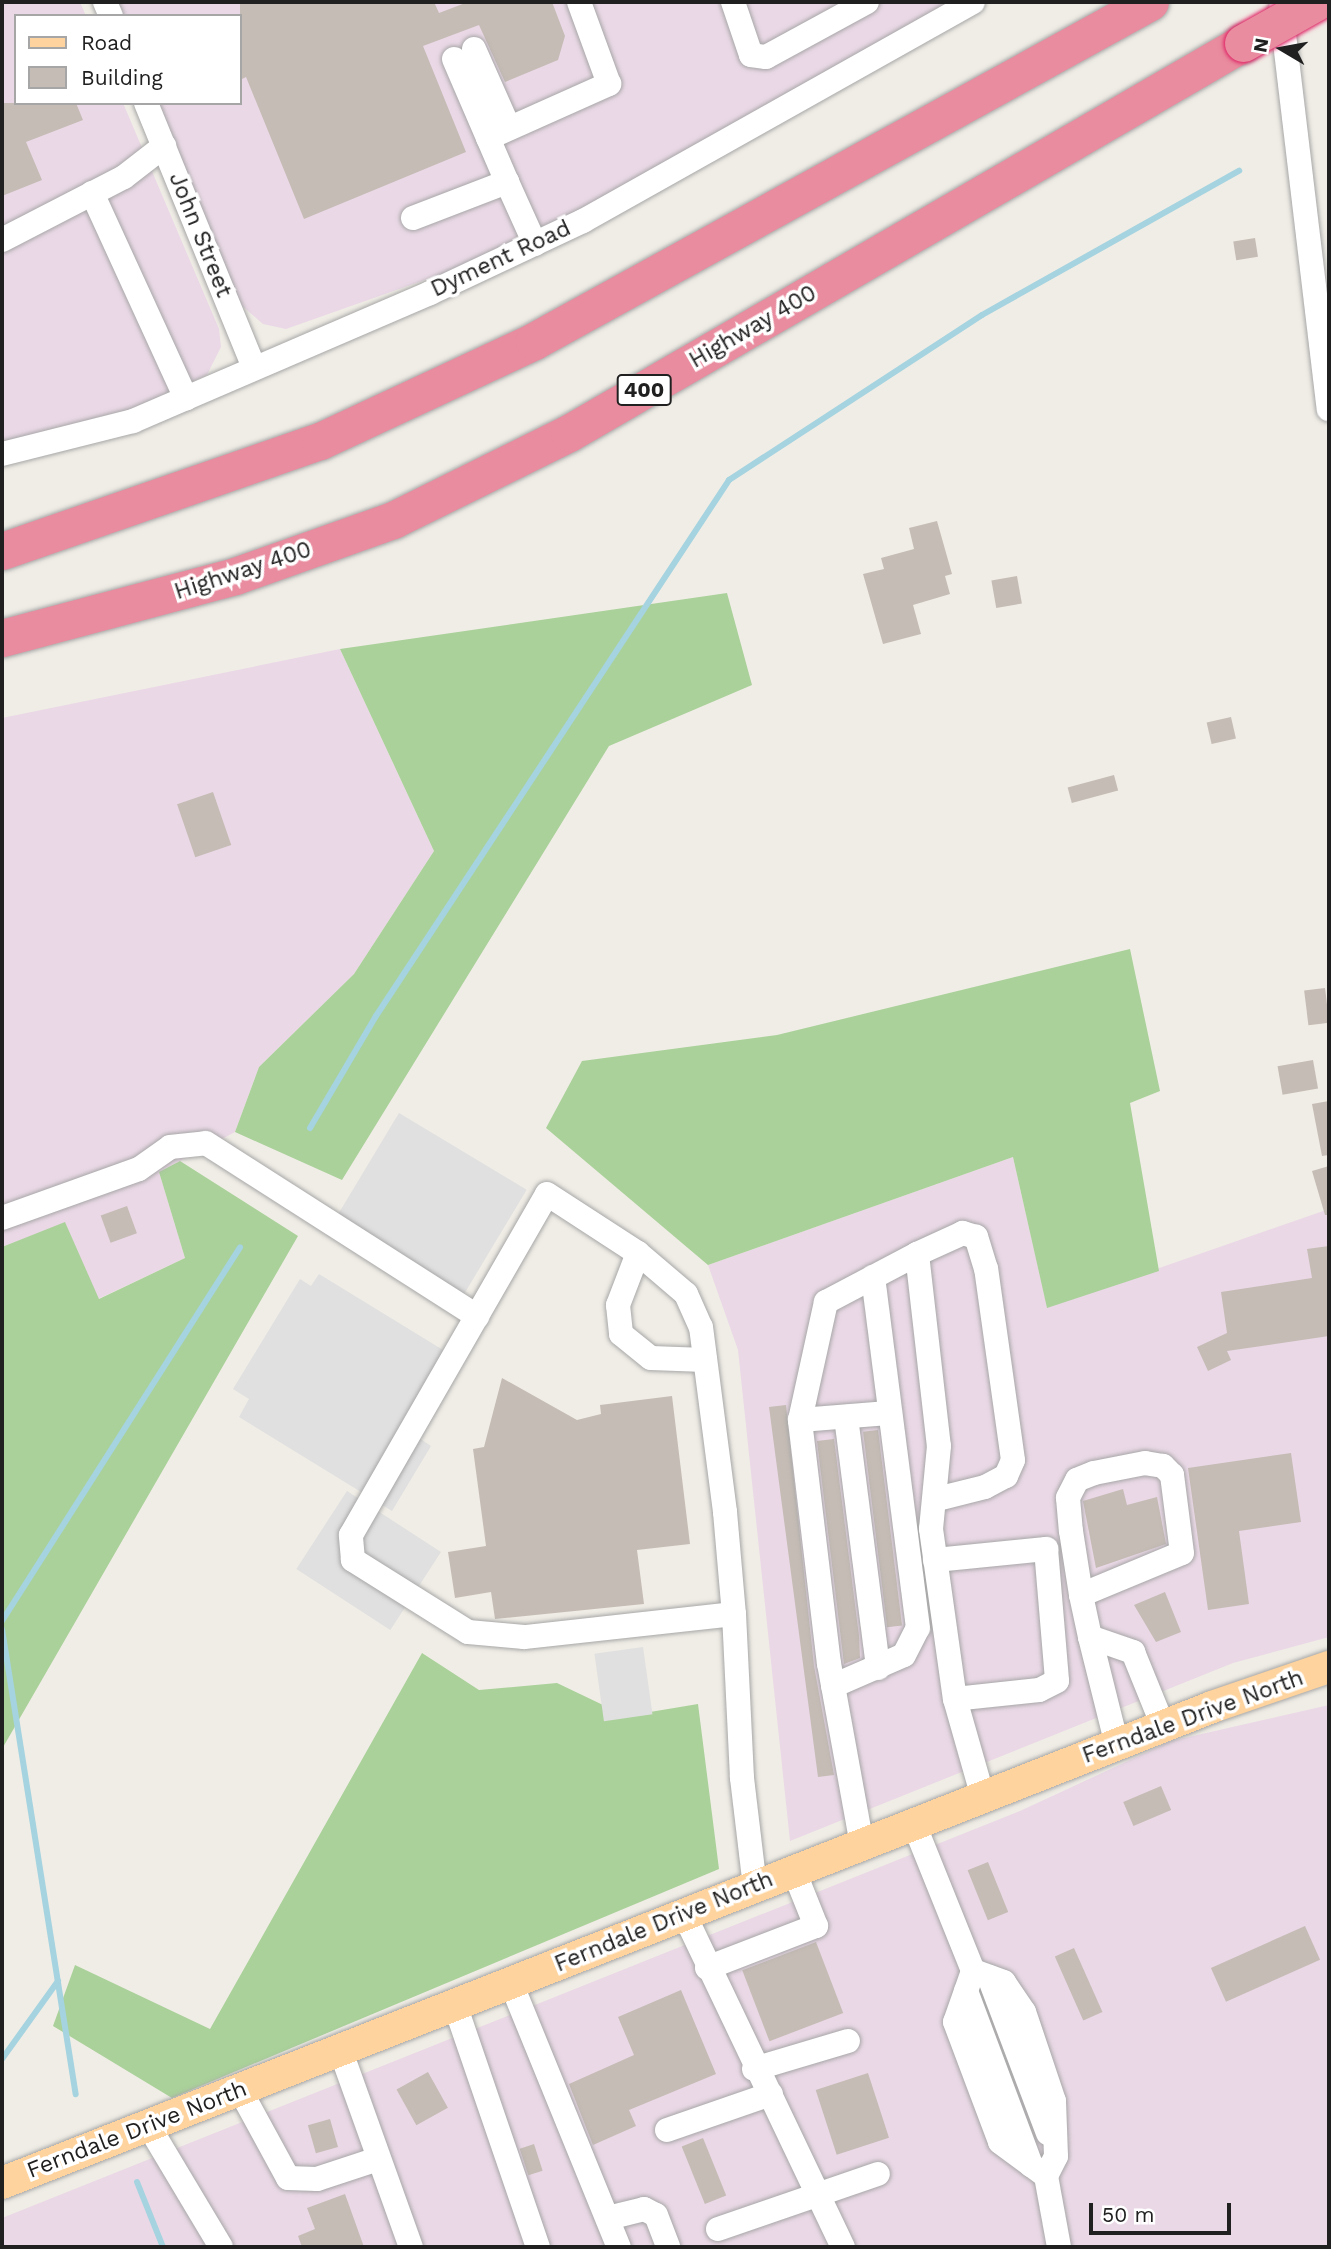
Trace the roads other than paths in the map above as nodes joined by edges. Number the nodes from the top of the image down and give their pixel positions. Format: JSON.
{"nodes":[{"id":1,"x":579,"y":2,"type":"edge"},
{"id":2,"x":733,"y":2,"type":"edge"},
{"id":3,"x":867,"y":2,"type":"edge"},
{"id":4,"x":973,"y":2,"type":"edge"},
{"id":5,"x":1150,"y":2,"type":"edge"},
{"id":6,"x":1280,"y":2,"type":"edge"},
{"id":7,"x":1316,"y":2,"type":"edge"},
{"id":8,"x":464,"y":54,"type":"dead end"},
{"id":9,"x":147,"y":105,"type":"edge"},
{"id":10,"x":499,"y":133,"type":"junction"},
{"id":11,"x":164,"y":146,"type":"junction"},
{"id":12,"x":507,"y":182,"type":"junction"},
{"id":13,"x":92,"y":193,"type":"junction"},
{"id":14,"x":413,"y":218,"type":"dead end"},
{"id":15,"x":2,"y":240,"type":"edge"},
{"id":16,"x":535,"y":244,"type":"junction"},
{"id":17,"x":1325,"y":347,"type":"edge"},
{"id":18,"x":254,"y":368,"type":"junction"},
{"id":19,"x":186,"y":398,"type":"junction"},
{"id":20,"x":1329,"y":409,"type":"edge"},
{"id":21,"x":2,"y":454,"type":"edge"},
{"id":22,"x":2,"y":551,"type":"edge"},
{"id":23,"x":2,"y":638,"type":"edge"},
{"id":24,"x":2,"y":1218,"type":"edge"},
{"id":25,"x":638,"y":1253,"type":"junction"},
{"id":26,"x":917,"y":1254,"type":"junction"},
{"id":27,"x":873,"y":1277,"type":"junction"},
{"id":28,"x":477,"y":1315,"type":"junction"},
{"id":29,"x":705,"y":1360,"type":"junction"},
{"id":30,"x":889,"y":1413,"type":"junction"},
{"id":31,"x":846,"y":1417,"type":"junction"},
{"id":32,"x":800,"y":1420,"type":"junction"},
{"id":33,"x":937,"y":1499,"type":"junction"},
{"id":34,"x":935,"y":1560,"type":"junction"},
{"id":35,"x":1082,"y":1595,"type":"junction"},
{"id":36,"x":734,"y":1615,"type":"junction"},
{"id":37,"x":1090,"y":1637,"type":"junction"},
{"id":38,"x":1329,"y":1667,"type":"edge"},
{"id":39,"x":878,"y":1668,"type":"junction"},
{"id":40,"x":833,"y":1686,"type":"junction"},
{"id":41,"x":954,"y":1699,"type":"junction"},
{"id":42,"x":1163,"y":1727,"type":"junction"},
{"id":43,"x":1117,"y":1745,"type":"junction"},
{"id":44,"x":983,"y":1797,"type":"junction"},
{"id":45,"x":914,"y":1824,"type":"junction"},
{"id":46,"x":862,"y":1845,"type":"junction"},
{"id":47,"x":794,"y":1871,"type":"junction"},
{"id":48,"x":755,"y":1887,"type":"junction"},
{"id":49,"x":685,"y":1916,"type":"junction"},
{"id":50,"x":706,"y":1968,"type":"junction"},
{"id":51,"x":976,"y":1980,"type":"junction"},
{"id":52,"x":511,"y":1983,"type":"junction"},
{"id":53,"x":455,"y":2005,"type":"junction"},
{"id":54,"x":848,"y":2041,"type":"dead end"},
{"id":55,"x":340,"y":2049,"type":"junction"},
{"id":56,"x":754,"y":2069,"type":"junction"},
{"id":57,"x":240,"y":2090,"type":"junction"},
{"id":58,"x":771,"y":2094,"type":"junction"},
{"id":59,"x":148,"y":2126,"type":"junction"},
{"id":60,"x":667,"y":2130,"type":"dead end"},
{"id":61,"x":378,"y":2160,"type":"junction"},
{"id":62,"x":1045,"y":2165,"type":"junction"},
{"id":63,"x":878,"y":2174,"type":"dead end"},
{"id":64,"x":2,"y":2183,"type":"edge"},
{"id":65,"x":819,"y":2194,"type":"junction"},
{"id":66,"x":608,"y":2218,"type":"junction"},
{"id":67,"x":718,"y":2229,"type":"dead end"},
{"id":68,"x":221,"y":2247,"type":"edge"},
{"id":69,"x":411,"y":2247,"type":"edge"},
{"id":70,"x":538,"y":2247,"type":"edge"},
{"id":71,"x":619,"y":2247,"type":"edge"},
{"id":72,"x":668,"y":2247,"type":"edge"},
{"id":73,"x":843,"y":2247,"type":"edge"},
{"id":74,"x":1059,"y":2247,"type":"edge"}],
"edges":[{"from":1,"to":10,"type":"street"},
{"from":2,"to":3,"type":"street"},
{"from":4,"to":16,"type":"street","name":"Dyment Road"},
{"from":5,"to":22,"type":"highway"},
{"from":6,"to":17,"type":"street"},
{"from":7,"to":23,"type":"highway","name":"Highway 400","number":"400","bridge":true},
{"from":8,"to":10,"type":"street"},
{"from":9,"to":11,"type":"street","name":"John Street"},
{"from":10,"to":12,"type":"street"},
{"from":11,"to":13,"type":"street"},
{"from":11,"to":18,"type":"street","name":"John Street"},
{"from":12,"to":14,"type":"street"},
{"from":12,"to":16,"type":"street"},
{"from":13,"to":15,"type":"street"},
{"from":13,"to":19,"type":"street"},
{"from":16,"to":18,"type":"street","name":"Dyment Road"},
{"from":17,"to":20,"type":"street"},
{"from":18,"to":19,"type":"street","name":"Dyment Road"},
{"from":19,"to":21,"type":"street","name":"Dyment Road"},
{"from":24,"to":28,"type":"street"},
{"from":25,"to":28,"type":"street"},
{"from":25,"to":29,"type":"street"},
{"from":25,"to":29,"type":"street"},
{"from":26,"to":27,"type":"street"},
{"from":26,"to":33,"type":"street"},
{"from":26,"to":33,"type":"street"},
{"from":27,"to":30,"type":"street"},
{"from":27,"to":32,"type":"street"},
{"from":28,"to":36,"type":"street"},
{"from":29,"to":36,"type":"street"},
{"from":30,"to":31,"type":"street"},
{"from":30,"to":39,"type":"street"},
{"from":31,"to":32,"type":"street"},
{"from":31,"to":39,"type":"street"},
{"from":32,"to":40,"type":"street"},
{"from":33,"to":34,"type":"street"},
{"from":34,"to":41,"type":"street"},
{"from":34,"to":41,"type":"street"},
{"from":35,"to":35,"type":"street"},
{"from":35,"to":37,"type":"street"},
{"from":36,"to":48,"type":"street"},
{"from":37,"to":42,"type":"street"},
{"from":37,"to":43,"type":"street"},
{"from":38,"to":42,"type":"main road","name":"Ferndale Drive North"},
{"from":39,"to":40,"type":"street"},
{"from":40,"to":46,"type":"street"},
{"from":41,"to":44,"type":"street"},
{"from":42,"to":43,"type":"main road","name":"Ferndale Drive North"},
{"from":43,"to":44,"type":"main road","name":"Ferndale Drive North"},
{"from":44,"to":45,"type":"main road","name":"Ferndale Drive North"},
{"from":45,"to":46,"type":"main road","name":"Ferndale Drive North"},
{"from":45,"to":51,"type":"street"},
{"from":46,"to":47,"type":"main road","name":"Ferndale Drive North"},
{"from":47,"to":48,"type":"main road","name":"Ferndale Drive North"},
{"from":47,"to":50,"type":"street"},
{"from":48,"to":49,"type":"main road","name":"Ferndale Drive North"},
{"from":49,"to":50,"type":"street"},
{"from":49,"to":52,"type":"main road","name":"Ferndale Drive North"},
{"from":50,"to":56,"type":"street"},
{"from":51,"to":62,"type":"street"},
{"from":51,"to":62,"type":"street"},
{"from":52,"to":53,"type":"main road","name":"Ferndale Drive North"},
{"from":52,"to":66,"type":"street"},
{"from":53,"to":55,"type":"main road","name":"Ferndale Drive North"},
{"from":53,"to":70,"type":"street"},
{"from":54,"to":56,"type":"street"},
{"from":55,"to":57,"type":"main road","name":"Ferndale Drive North"},
{"from":55,"to":61,"type":"street"},
{"from":56,"to":58,"type":"street"},
{"from":57,"to":59,"type":"main road","name":"Ferndale Drive North"},
{"from":57,"to":61,"type":"street"},
{"from":58,"to":60,"type":"street"},
{"from":58,"to":65,"type":"street"},
{"from":59,"to":64,"type":"main road","name":"Ferndale Drive North"},
{"from":59,"to":68,"type":"street"},
{"from":61,"to":69,"type":"street"},
{"from":62,"to":74,"type":"street"},
{"from":63,"to":65,"type":"street"},
{"from":65,"to":67,"type":"street"},
{"from":65,"to":73,"type":"street"},
{"from":66,"to":71,"type":"street"},
{"from":66,"to":72,"type":"street"}]}
